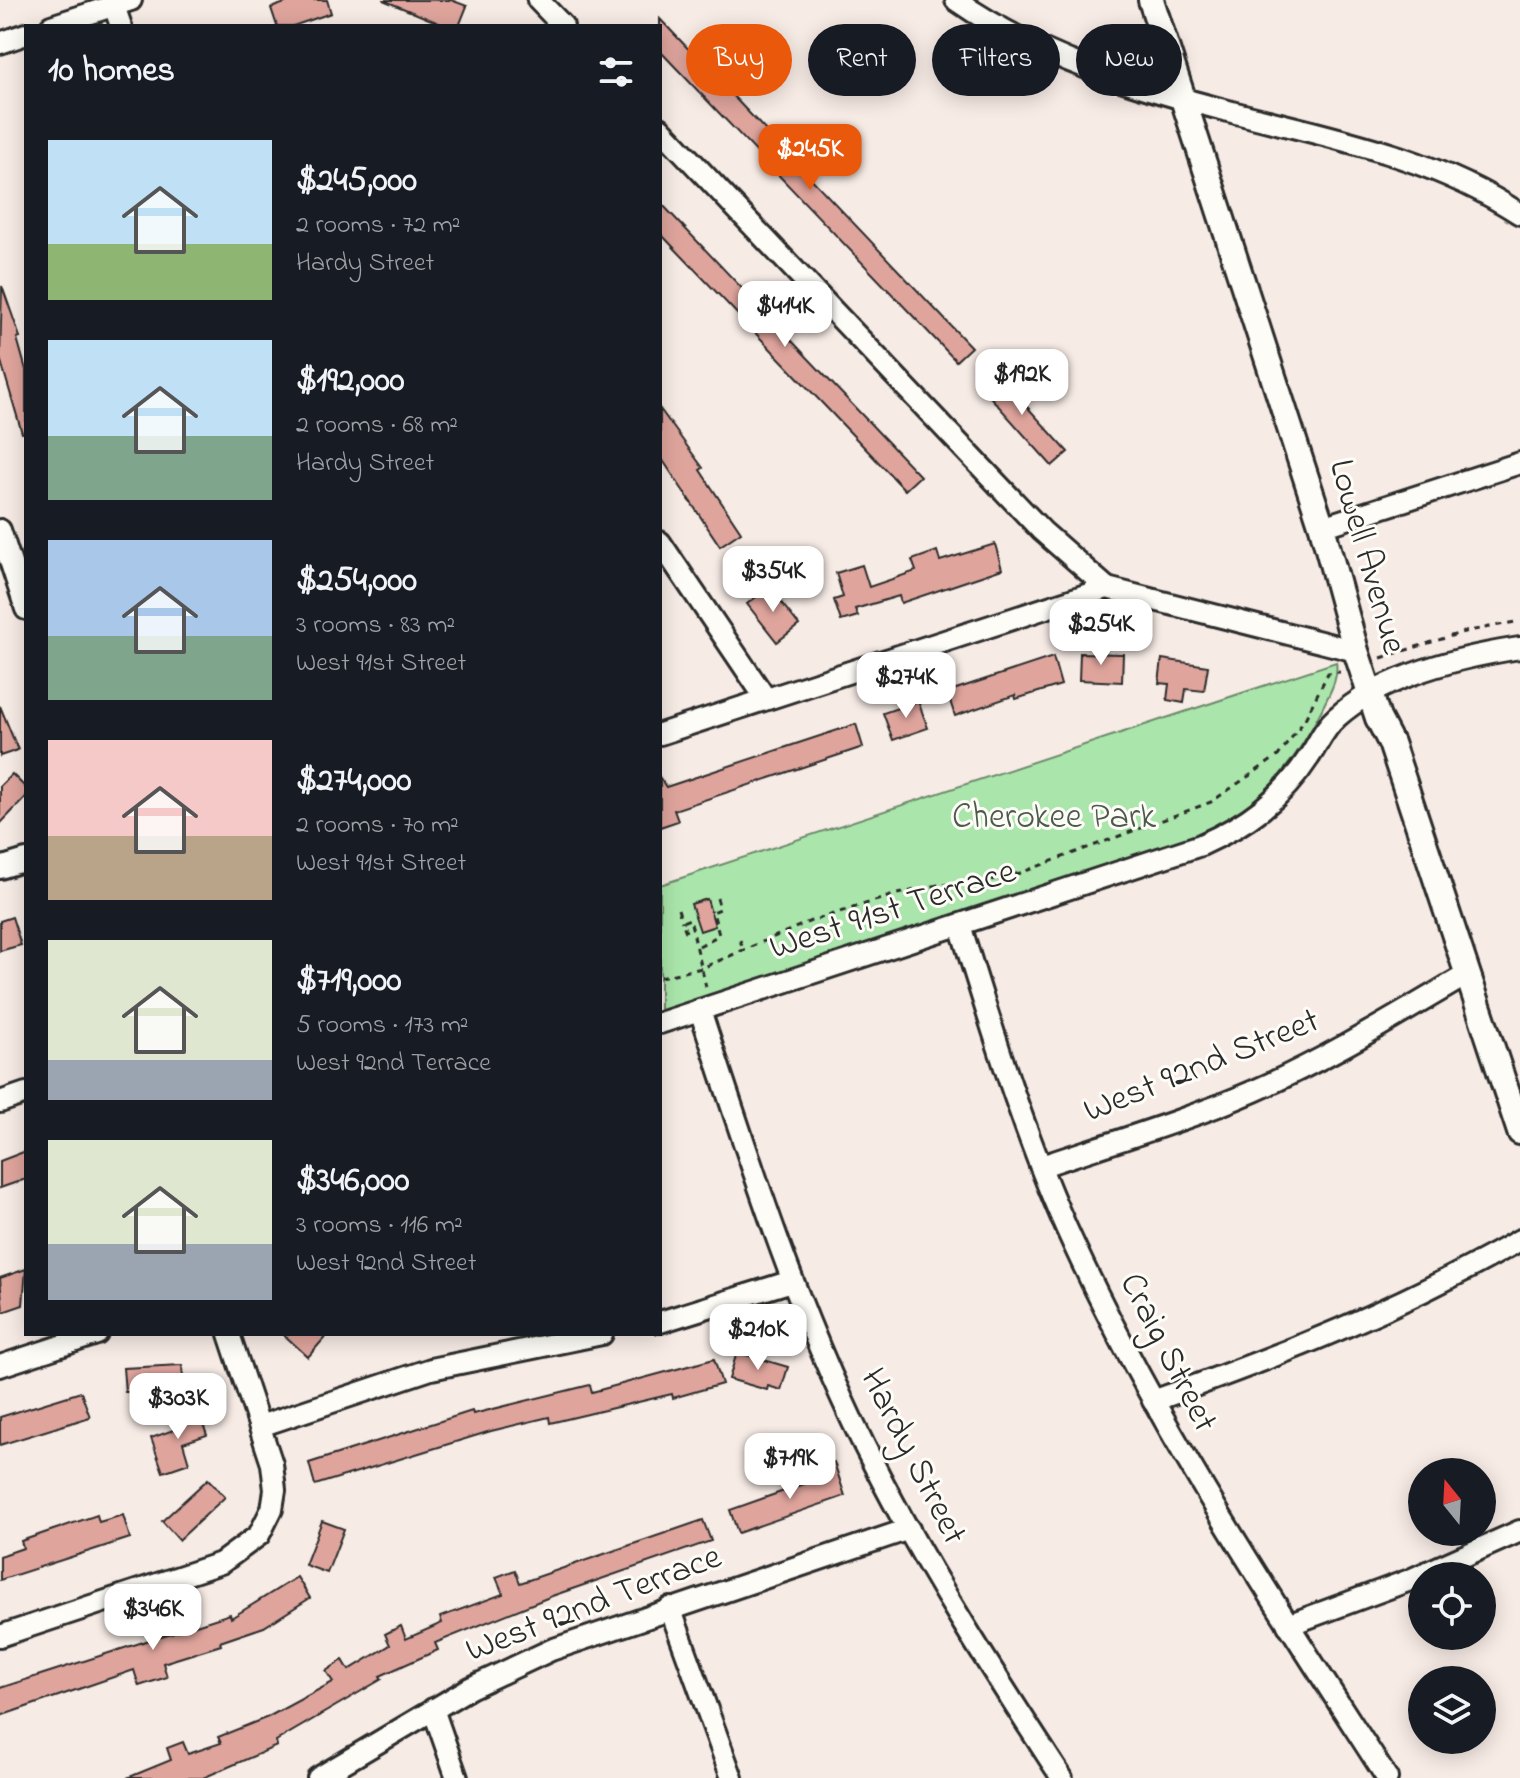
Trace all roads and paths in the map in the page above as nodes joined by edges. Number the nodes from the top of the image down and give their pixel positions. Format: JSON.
{"nodes":[{"id":1,"x":538,"y":0,"type":"edge"},
{"id":2,"x":956,"y":0,"type":"edge"},
{"id":3,"x":1151,"y":0,"type":"edge"},
{"id":4,"x":119,"y":2,"type":"edge"},
{"id":5,"x":57,"y":24,"type":"edge"},
{"id":6,"x":121,"y":24,"type":"edge"},
{"id":7,"x":561,"y":24,"type":"edge"},
{"id":8,"x":24,"y":35,"type":"edge"},
{"id":9,"x":0,"y":43,"type":"edge"},
{"id":10,"x":1181,"y":98,"type":"junction"},
{"id":11,"x":662,"y":130,"type":"edge"},
{"id":12,"x":1520,"y":214,"type":"edge"},
{"id":13,"x":1520,"y":463,"type":"edge"},
{"id":14,"x":1322,"y":527,"type":"junction"},
{"id":15,"x":0,"y":530,"type":"edge"},
{"id":16,"x":662,"y":545,"type":"edge"},
{"id":17,"x":1107,"y":588,"type":"junction"},
{"id":18,"x":9,"y":590,"type":"edge"},
{"id":19,"x":24,"y":607,"type":"edge"},
{"id":20,"x":1520,"y":621,"type":"edge"},
{"id":21,"x":1520,"y":648,"type":"edge"},
{"id":22,"x":1366,"y":655,"type":"junction"},
{"id":23,"x":1336,"y":674,"type":"dead end"},
{"id":24,"x":1370,"y":694,"type":"junction"},
{"id":25,"x":766,"y":699,"type":"junction"},
{"id":26,"x":662,"y":733,"type":"edge"},
{"id":27,"x":24,"y":861,"type":"edge"},
{"id":28,"x":0,"y":868,"type":"edge"},
{"id":29,"x":717,"y":898,"type":"dead end"},
{"id":30,"x":678,"y":909,"type":"dead end"},
{"id":31,"x":682,"y":922,"type":"junction"},
{"id":32,"x":960,"y":925,"type":"junction"},
{"id":33,"x":686,"y":932,"type":"dead end"},
{"id":34,"x":740,"y":940,"type":"dead end"},
{"id":35,"x":699,"y":946,"type":"junction"},
{"id":36,"x":744,"y":952,"type":"junction"},
{"id":37,"x":702,"y":968,"type":"junction"},
{"id":38,"x":1468,"y":974,"type":"junction"},
{"id":39,"x":662,"y":975,"type":"edge"},
{"id":40,"x":700,"y":1010,"type":"junction"},
{"id":41,"x":662,"y":1022,"type":"edge"},
{"id":42,"x":24,"y":1094,"type":"edge"},
{"id":43,"x":0,"y":1102,"type":"edge"},
{"id":44,"x":1520,"y":1132,"type":"edge"},
{"id":45,"x":1042,"y":1166,"type":"junction"},
{"id":46,"x":1520,"y":1240,"type":"edge"},
{"id":47,"x":792,"y":1281,"type":"junction"},
{"id":48,"x":662,"y":1321,"type":"edge"},
{"id":49,"x":91,"y":1336,"type":"edge"},
{"id":50,"x":230,"y":1336,"type":"edge"},
{"id":51,"x":592,"y":1336,"type":"edge"},
{"id":52,"x":0,"y":1366,"type":"edge"},
{"id":53,"x":1153,"y":1401,"type":"junction"},
{"id":54,"x":260,"y":1426,"type":"junction"},
{"id":55,"x":909,"y":1529,"type":"junction"},
{"id":56,"x":1520,"y":1531,"type":"edge"},
{"id":57,"x":670,"y":1608,"type":"junction"},
{"id":58,"x":1288,"y":1625,"type":"junction"},
{"id":59,"x":0,"y":1636,"type":"edge"},
{"id":60,"x":433,"y":1709,"type":"junction"},
{"id":61,"x":318,"y":1778,"type":"edge"},
{"id":62,"x":457,"y":1778,"type":"edge"},
{"id":63,"x":732,"y":1778,"type":"edge"},
{"id":64,"x":1062,"y":1778,"type":"edge"},
{"id":65,"x":1387,"y":1778,"type":"edge"}],
"edges":[{"from":1,"to":7,"type":"street"},
{"from":2,"to":10,"type":"street"},
{"from":3,"to":10,"type":"street","name":"Lowell Avenue"},
{"from":4,"to":5,"type":"street"},
{"from":4,"to":6,"type":"street"},
{"from":8,"to":9,"type":"street"},
{"from":10,"to":12,"type":"street"},
{"from":10,"to":14,"type":"street","name":"Lowell Avenue"},
{"from":11,"to":17,"type":"street"},
{"from":13,"to":14,"type":"street"},
{"from":14,"to":22,"type":"street","name":"Lowell Avenue"},
{"from":15,"to":18,"type":"street"},
{"from":16,"to":25,"type":"street"},
{"from":17,"to":22,"type":"street"},
{"from":17,"to":25,"type":"street"},
{"from":18,"to":19,"type":"street"},
{"from":20,"to":22,"type":"path"},
{"from":21,"to":24,"type":"street","name":"West 91st Terrace"},
{"from":22,"to":24,"type":"street","name":"Lowell Avenue"},
{"from":23,"to":36,"type":"path"},
{"from":24,"to":32,"type":"street","name":"West 91st Terrace"},
{"from":24,"to":38,"type":"street","name":"Lowell Avenue"},
{"from":25,"to":26,"type":"street"},
{"from":27,"to":28,"type":"street"},
{"from":29,"to":35,"type":"path"},
{"from":30,"to":31,"type":"path"},
{"from":31,"to":33,"type":"path"},
{"from":31,"to":35,"type":"path"},
{"from":32,"to":40,"type":"street","name":"West 91st Terrace"},
{"from":32,"to":45,"type":"street","name":"Craig Street"},
{"from":34,"to":36,"type":"path"},
{"from":35,"to":37,"type":"path"},
{"from":36,"to":37,"type":"path"},
{"from":37,"to":39,"type":"path"},
{"from":38,"to":44,"type":"street","name":"Lowell Avenue"},
{"from":38,"to":45,"type":"street","name":"West 92nd Street"},
{"from":40,"to":41,"type":"street","name":"West 91st Terrace"},
{"from":40,"to":47,"type":"street","name":"Hardy Street"},
{"from":42,"to":43,"type":"street"},
{"from":45,"to":53,"type":"street","name":"Craig Street"},
{"from":46,"to":53,"type":"street"},
{"from":47,"to":48,"type":"street"},
{"from":47,"to":55,"type":"street","name":"Hardy Street"},
{"from":49,"to":52,"type":"street"},
{"from":50,"to":54,"type":"street"},
{"from":51,"to":54,"type":"street"},
{"from":53,"to":58,"type":"street","name":"Craig Street"},
{"from":54,"to":59,"type":"street"},
{"from":55,"to":57,"type":"street","name":"West 92nd Terrace"},
{"from":55,"to":64,"type":"street","name":"Hardy Street"},
{"from":56,"to":58,"type":"street"},
{"from":57,"to":60,"type":"street","name":"West 92nd Terrace"},
{"from":57,"to":63,"type":"street"},
{"from":58,"to":65,"type":"street","name":"Craig Street"},
{"from":60,"to":61,"type":"street","name":"West 92nd Terrace"},
{"from":60,"to":62,"type":"street"}]}
